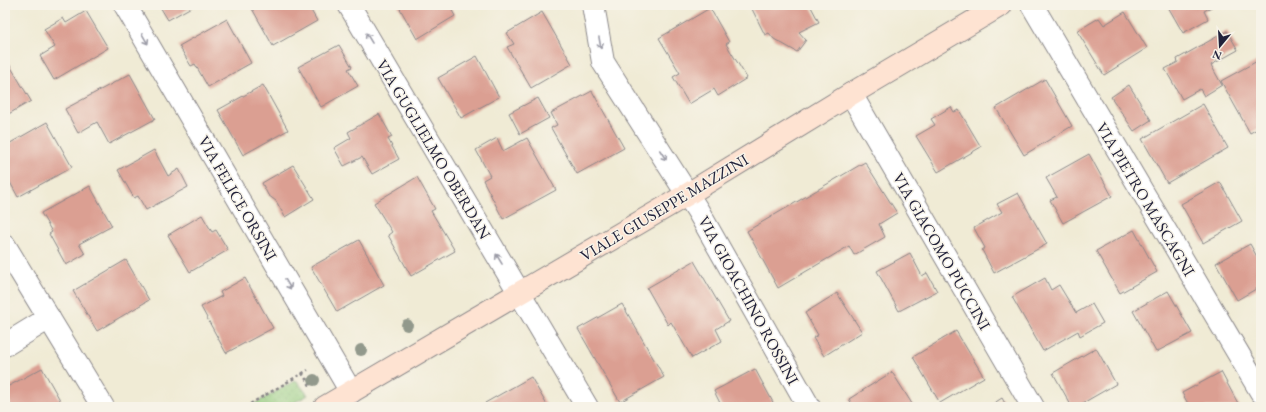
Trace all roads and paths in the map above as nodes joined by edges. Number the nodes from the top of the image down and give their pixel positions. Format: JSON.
{"nodes":[{"id":1,"x":125,"y":5,"type":"edge"},
{"id":2,"x":350,"y":5,"type":"edge"},
{"id":3,"x":593,"y":5,"type":"edge"},
{"id":4,"x":1001,"y":5,"type":"edge"},
{"id":5,"x":1032,"y":5,"type":"edge"},
{"id":6,"x":851,"y":94,"type":"junction"},
{"id":7,"x":688,"y":194,"type":"junction"},
{"id":8,"x":5,"y":246,"type":"edge"},
{"id":9,"x":519,"y":292,"type":"junction"},
{"id":10,"x":49,"y":318,"type":"junction"},
{"id":11,"x":5,"y":345,"type":"edge"},
{"id":12,"x":308,"y":370,"type":"dead end"},
{"id":13,"x":302,"y":373,"type":"junction"},
{"id":14,"x":351,"y":392,"type":"junction"},
{"id":15,"x":1261,"y":392,"type":"edge"},
{"id":16,"x":319,"y":399,"type":"edge"},
{"id":17,"x":103,"y":407,"type":"edge"},
{"id":18,"x":245,"y":407,"type":"edge"},
{"id":19,"x":587,"y":407,"type":"edge"},
{"id":20,"x":809,"y":407,"type":"edge"},
{"id":21,"x":1033,"y":407,"type":"edge"}],
"edges":[{"from":1,"to":14,"type":"street","name":"VIA FELICE ORSINI","one_way":true},
{"from":9,"to":2,"type":"street","name":"VIA GUGLIELMO OBERDAN","one_way":true},
{"from":3,"to":7,"type":"street","name":"VIA GIOACHINO ROSSINI","one_way":true},
{"from":4,"to":6,"type":"street","name":"VIALE GIUSEPPE MAZZINI"},
{"from":5,"to":15,"type":"street","name":"VIA PIETRO MASCAGNI"},
{"from":6,"to":7,"type":"street","name":"VIALE GIUSEPPE MAZZINI"},
{"from":6,"to":21,"type":"street","name":"VIA GIACOMO PUCCINI"},
{"from":7,"to":9,"type":"street","name":"VIALE GIUSEPPE MAZZINI"},
{"from":7,"to":20,"type":"street","name":"VIA GIOACHINO ROSSINI"},
{"from":8,"to":10,"type":"street"},
{"from":9,"to":14,"type":"street","name":"VIALE GIUSEPPE MAZZINI"},
{"from":9,"to":19,"type":"street","name":"VIA GUGLIELMO OBERDAN"},
{"from":10,"to":11,"type":"street"},
{"from":10,"to":17,"type":"street"},
{"from":12,"to":13,"type":"path"},
{"from":13,"to":16,"type":"path"},
{"from":13,"to":18,"type":"path"},
{"from":14,"to":16,"type":"street","name":"VIALE GIUSEPPE MAZZINI"}]}
